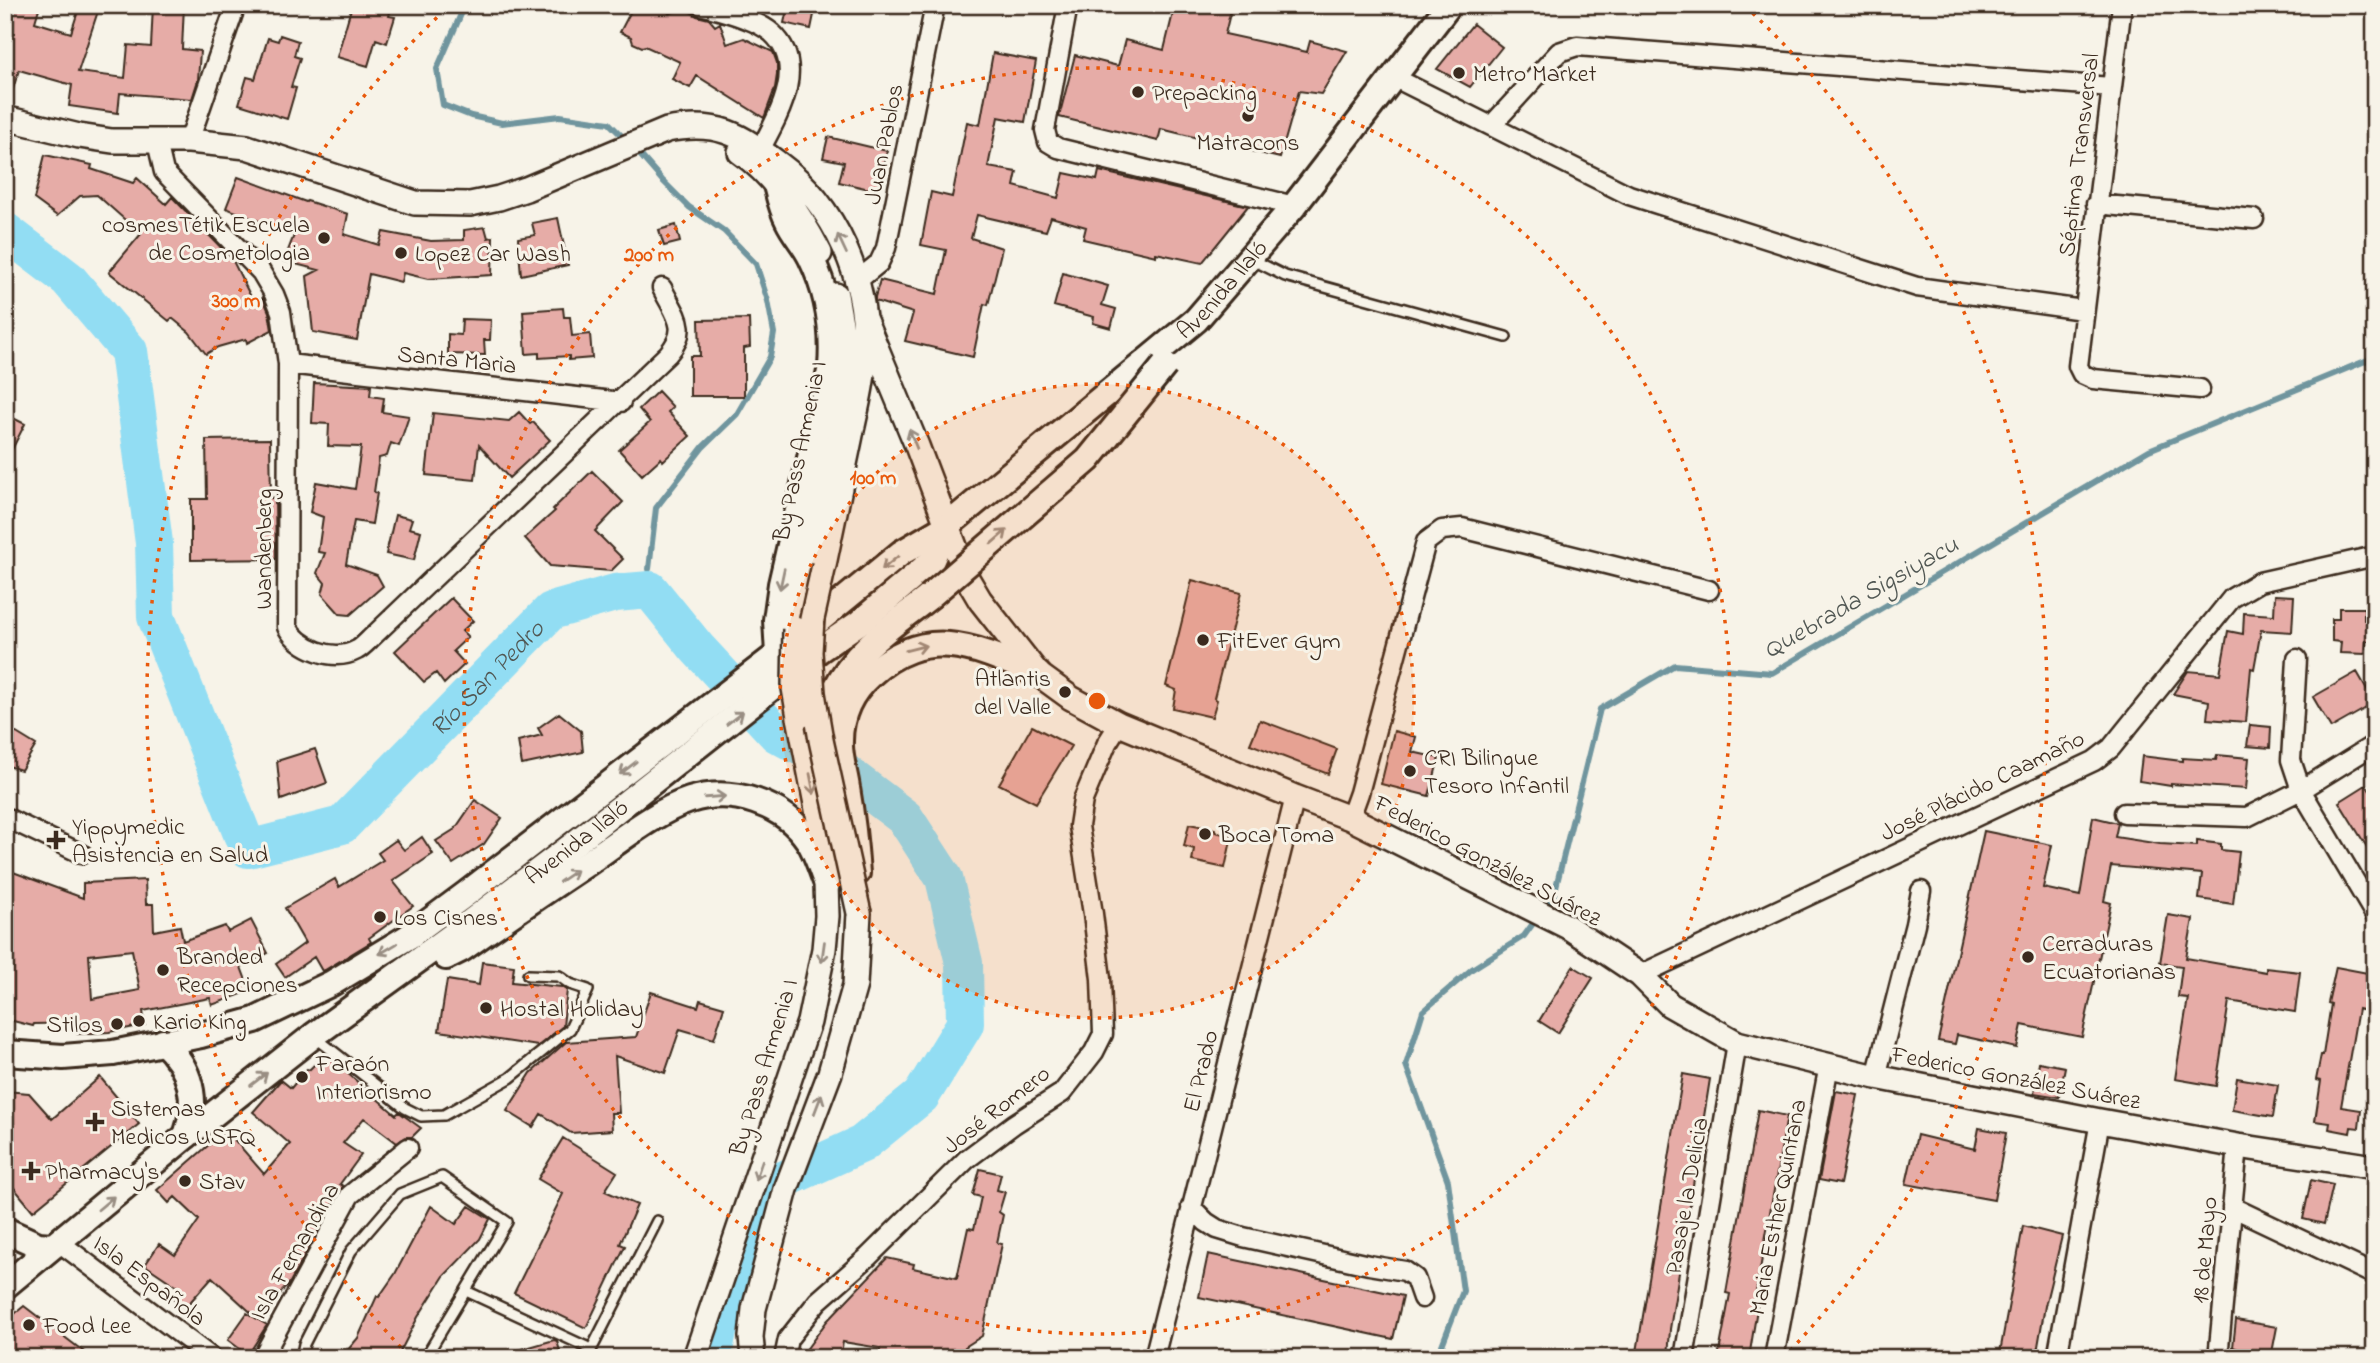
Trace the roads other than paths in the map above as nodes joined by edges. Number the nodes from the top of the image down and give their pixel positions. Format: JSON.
{"nodes":[{"id":1,"x":236,"y":5,"type":"edge"},
{"id":2,"x":701,"y":5,"type":"edge"},
{"id":3,"x":935,"y":5,"type":"edge"},
{"id":4,"x":1068,"y":5,"type":"edge"},
{"id":5,"x":1449,"y":5,"type":"edge"},
{"id":6,"x":2122,"y":5,"type":"edge"},
{"id":7,"x":742,"y":11,"type":"edge"},
{"id":8,"x":1393,"y":77,"type":"junction"},
{"id":9,"x":2110,"y":87,"type":"junction"},
{"id":10,"x":5,"y":118,"type":"edge"},
{"id":11,"x":1491,"y":126,"type":"junction"},
{"id":12,"x":699,"y":127,"type":"junction"},
{"id":13,"x":189,"y":141,"type":"junction"},
{"id":14,"x":157,"y":142,"type":"junction"},
{"id":15,"x":760,"y":150,"type":"junction"},
{"id":16,"x":776,"y":186,"type":"junction"},
{"id":17,"x":2096,"y":204,"type":"junction"},
{"id":18,"x":1294,"y":206,"type":"junction"},
{"id":19,"x":2254,"y":219,"type":"dead end"},
{"id":20,"x":1250,"y":259,"type":"junction"},
{"id":21,"x":857,"y":281,"type":"junction"},
{"id":22,"x":662,"y":288,"type":"dead end"},
{"id":23,"x":2083,"y":310,"type":"junction"},
{"id":24,"x":864,"y":318,"type":"junction"},
{"id":25,"x":1196,"y":320,"type":"junction"},
{"id":26,"x":1506,"y":337,"type":"dead end"},
{"id":27,"x":288,"y":364,"type":"junction"},
{"id":28,"x":853,"y":380,"type":"junction"},
{"id":29,"x":2200,"y":389,"type":"dead end"},
{"id":30,"x":621,"y":402,"type":"junction"},
{"id":31,"x":947,"y":526,"type":"junction"},
{"id":32,"x":2375,"y":556,"type":"edge"},
{"id":33,"x":1709,"y":590,"type":"dead end"},
{"id":34,"x":769,"y":659,"type":"junction"},
{"id":35,"x":2297,"y":659,"type":"dead end"},
{"id":36,"x":1038,"y":674,"type":"junction"},
{"id":37,"x":1119,"y":724,"type":"junction"},
{"id":38,"x":821,"y":740,"type":"junction"},
{"id":39,"x":2375,"y":744,"type":"edge"},
{"id":40,"x":2301,"y":790,"type":"junction"},
{"id":41,"x":1295,"y":797,"type":"junction"},
{"id":42,"x":2124,"y":813,"type":"dead end"},
{"id":43,"x":5,"y":817,"type":"edge"},
{"id":44,"x":1350,"y":818,"type":"junction"},
{"id":45,"x":82,"y":854,"type":"dead end"},
{"id":46,"x":827,"y":884,"type":"junction"},
{"id":47,"x":1921,"y":891,"type":"dead end"},
{"id":48,"x":2373,"y":908,"type":"edge"},
{"id":49,"x":859,"y":913,"type":"junction"},
{"id":50,"x":528,"y":975,"type":"dead end"},
{"id":51,"x":1640,"y":975,"type":"junction"},
{"id":52,"x":363,"y":999,"type":"junction"},
{"id":53,"x":313,"y":1035,"type":"junction"},
{"id":54,"x":163,"y":1042,"type":"junction"},
{"id":55,"x":1737,"y":1043,"type":"junction"},
{"id":56,"x":7,"y":1055,"type":"edge"},
{"id":57,"x":1829,"y":1065,"type":"junction"},
{"id":58,"x":1876,"y":1077,"type":"junction"},
{"id":59,"x":2100,"y":1121,"type":"junction"},
{"id":60,"x":186,"y":1136,"type":"junction"},
{"id":61,"x":2238,"y":1146,"type":"junction"},
{"id":62,"x":408,"y":1148,"type":"dead end"},
{"id":63,"x":2375,"y":1167,"type":"edge"},
{"id":64,"x":1191,"y":1207,"type":"junction"},
{"id":65,"x":2232,"y":1207,"type":"junction"},
{"id":66,"x":657,"y":1221,"type":"dead end"},
{"id":67,"x":5,"y":1230,"type":"edge"},
{"id":68,"x":56,"y":1244,"type":"junction"},
{"id":69,"x":2375,"y":1275,"type":"edge"},
{"id":70,"x":5,"y":1286,"type":"edge"},
{"id":71,"x":466,"y":1292,"type":"junction"},
{"id":72,"x":1422,"y":1298,"type":"dead end"},
{"id":73,"x":589,"y":1354,"type":"edge"},
{"id":74,"x":212,"y":1358,"type":"edge"},
{"id":75,"x":262,"y":1358,"type":"edge"},
{"id":76,"x":301,"y":1358,"type":"edge"},
{"id":77,"x":425,"y":1358,"type":"edge"},
{"id":78,"x":695,"y":1358,"type":"edge"},
{"id":79,"x":753,"y":1358,"type":"edge"},
{"id":80,"x":784,"y":1358,"type":"edge"},
{"id":81,"x":1154,"y":1358,"type":"edge"},
{"id":82,"x":1684,"y":1358,"type":"edge"},
{"id":83,"x":1774,"y":1358,"type":"edge"},
{"id":84,"x":2057,"y":1358,"type":"edge"},
{"id":85,"x":2218,"y":1358,"type":"edge"}],
"edges":[{"from":1,"to":13,"type":"street"},
{"from":2,"to":7,"type":"street"},
{"from":3,"to":21,"type":"street","name":"Juan Pablos"},
{"from":4,"to":18,"type":"street"},
{"from":5,"to":8,"type":"main road","name":"Avenida Ilaló"},
{"from":6,"to":9,"type":"street","name":"Séptima Transversal"},
{"from":7,"to":15,"type":"street"},
{"from":8,"to":11,"type":"street"},
{"from":8,"to":18,"type":"main road","name":"Avenida Ilaló"},
{"from":9,"to":11,"type":"street"},
{"from":9,"to":17,"type":"street","name":"Séptima Transversal"},
{"from":10,"to":14,"type":"street"},
{"from":11,"to":23,"type":"street"},
{"from":12,"to":13,"type":"street"},
{"from":12,"to":15,"type":"street","name":"By Pass Armenia I"},
{"from":12,"to":16,"type":"street","name":"By Pass Armenia I"},
{"from":13,"to":14,"type":"street"},
{"from":14,"to":27,"type":"street","name":"Wandenberg"},
{"from":21,"to":15,"type":"street","name":"By Pass Armenia I","one_way":true},
{"from":16,"to":28,"type":"street","name":"By Pass Armenia I"},
{"from":16,"to":34,"type":"main road","one_way":true},
{"from":17,"to":19,"type":"street"},
{"from":17,"to":23,"type":"street","name":"Séptima Transversal"},
{"from":18,"to":20,"type":"main road","name":"Avenida Ilaló"},
{"from":20,"to":25,"type":"main road","name":"Avenida Ilaló"},
{"from":20,"to":26,"type":"lane"},
{"from":21,"to":24,"type":"street","name":"By Pass Armenia I"},
{"from":22,"to":30,"type":"street","name":"Wandenberg"},
{"from":23,"to":29,"type":"street","name":"Séptima Transversal"},
{"from":24,"to":28,"type":"street","name":"By Pass Armenia I"},
{"from":31,"to":24,"type":"street","name":"Federico González Suárez","one_way":true},
{"from":25,"to":31,"type":"main road","name":"Avenida Ilaló"},
{"from":38,"to":25,"type":"main road","one_way":true,"bridge":true},
{"from":27,"to":30,"type":"street","name":"Santa Marìa"},
{"from":27,"to":30,"type":"street","name":"Wandenberg"},
{"from":28,"to":38,"type":"street","name":"By Pass Armenia I","bridge":true},
{"from":28,"to":46,"type":"street","name":"By Pass Armenia I","one_way":true,"bridge":true},
{"from":31,"to":34,"type":"main road","name":"Avenida Ilaló","one_way":true},
{"from":31,"to":36,"type":"street","name":"Federico González Suárez"},
{"from":52,"to":31,"type":"main road","name":"Avenida Ilaló","one_way":true},
{"from":32,"to":51,"type":"street","name":"José Plácido Caamaño"},
{"from":33,"to":44,"type":"street"},
{"from":34,"to":54,"type":"main road","name":"Avenida Ilaló","one_way":true},
{"from":35,"to":40,"type":"street"},
{"from":36,"to":37,"type":"street","name":"Federico González Suárez"},
{"from":49,"to":36,"type":"main road","one_way":true,"bridge":true},
{"from":37,"to":41,"type":"street","name":"Federico González Suárez"},
{"from":37,"to":80,"type":"street","name":"José Romero"},
{"from":38,"to":49,"type":"street","name":"By Pass Armenia I","bridge":true},
{"from":39,"to":40,"type":"street"},
{"from":40,"to":42,"type":"street"},
{"from":40,"to":48,"type":"street"},
{"from":41,"to":44,"type":"street","name":"Federico González Suárez"},
{"from":41,"to":64,"type":"street","name":"El Prado"},
{"from":43,"to":45,"type":"street"},
{"from":44,"to":51,"type":"street","name":"Federico González Suárez"},
{"from":52,"to":46,"type":"main road","one_way":true},
{"from":46,"to":78,"type":"street","name":"By Pass Armenia I","one_way":true},
{"from":47,"to":58,"type":"street"},
{"from":79,"to":49,"type":"street","name":"By Pass Armenia I","one_way":true},
{"from":50,"to":53,"type":"lane"},
{"from":51,"to":55,"type":"street","name":"Federico González Suárez"},
{"from":52,"to":53,"type":"main road","name":"Avenida Ilaló"},
{"from":60,"to":53,"type":"main road","name":"Avenida Ilaló","one_way":true},
{"from":54,"to":56,"type":"main road","name":"Avenida Ilaló"},
{"from":54,"to":60,"type":"main road"},
{"from":55,"to":57,"type":"street","name":"Federico González Suárez"},
{"from":55,"to":82,"type":"street","name":"Pasaje la Delicia"},
{"from":57,"to":58,"type":"street","name":"Federico González Suárez"},
{"from":57,"to":83,"type":"street","name":"Maria Esther Quintana"},
{"from":58,"to":59,"type":"street","name":"Federico González Suárez"},
{"from":59,"to":61,"type":"street","name":"Federico González Suárez"},
{"from":59,"to":84,"type":"street"},
{"from":68,"to":60,"type":"main road","name":"Avenida Ilaló","one_way":true},
{"from":61,"to":63,"type":"street","name":"Federico González Suárez"},
{"from":61,"to":65,"type":"street","name":"18 de Mayo"},
{"from":62,"to":75,"type":"street","name":"Isla Fernandina"},
{"from":64,"to":72,"type":"street"},
{"from":64,"to":81,"type":"street","name":"El Prado"},
{"from":65,"to":69,"type":"street"},
{"from":65,"to":85,"type":"street","name":"18 de Mayo"},
{"from":66,"to":73,"type":"lane"},
{"from":67,"to":68,"type":"main road"},
{"from":68,"to":70,"type":"main road"},
{"from":68,"to":74,"type":"street","name":"Isla Española"},
{"from":71,"to":73,"type":"lane"},
{"from":71,"to":76,"type":"lane"},
{"from":71,"to":77,"type":"lane"}]}
